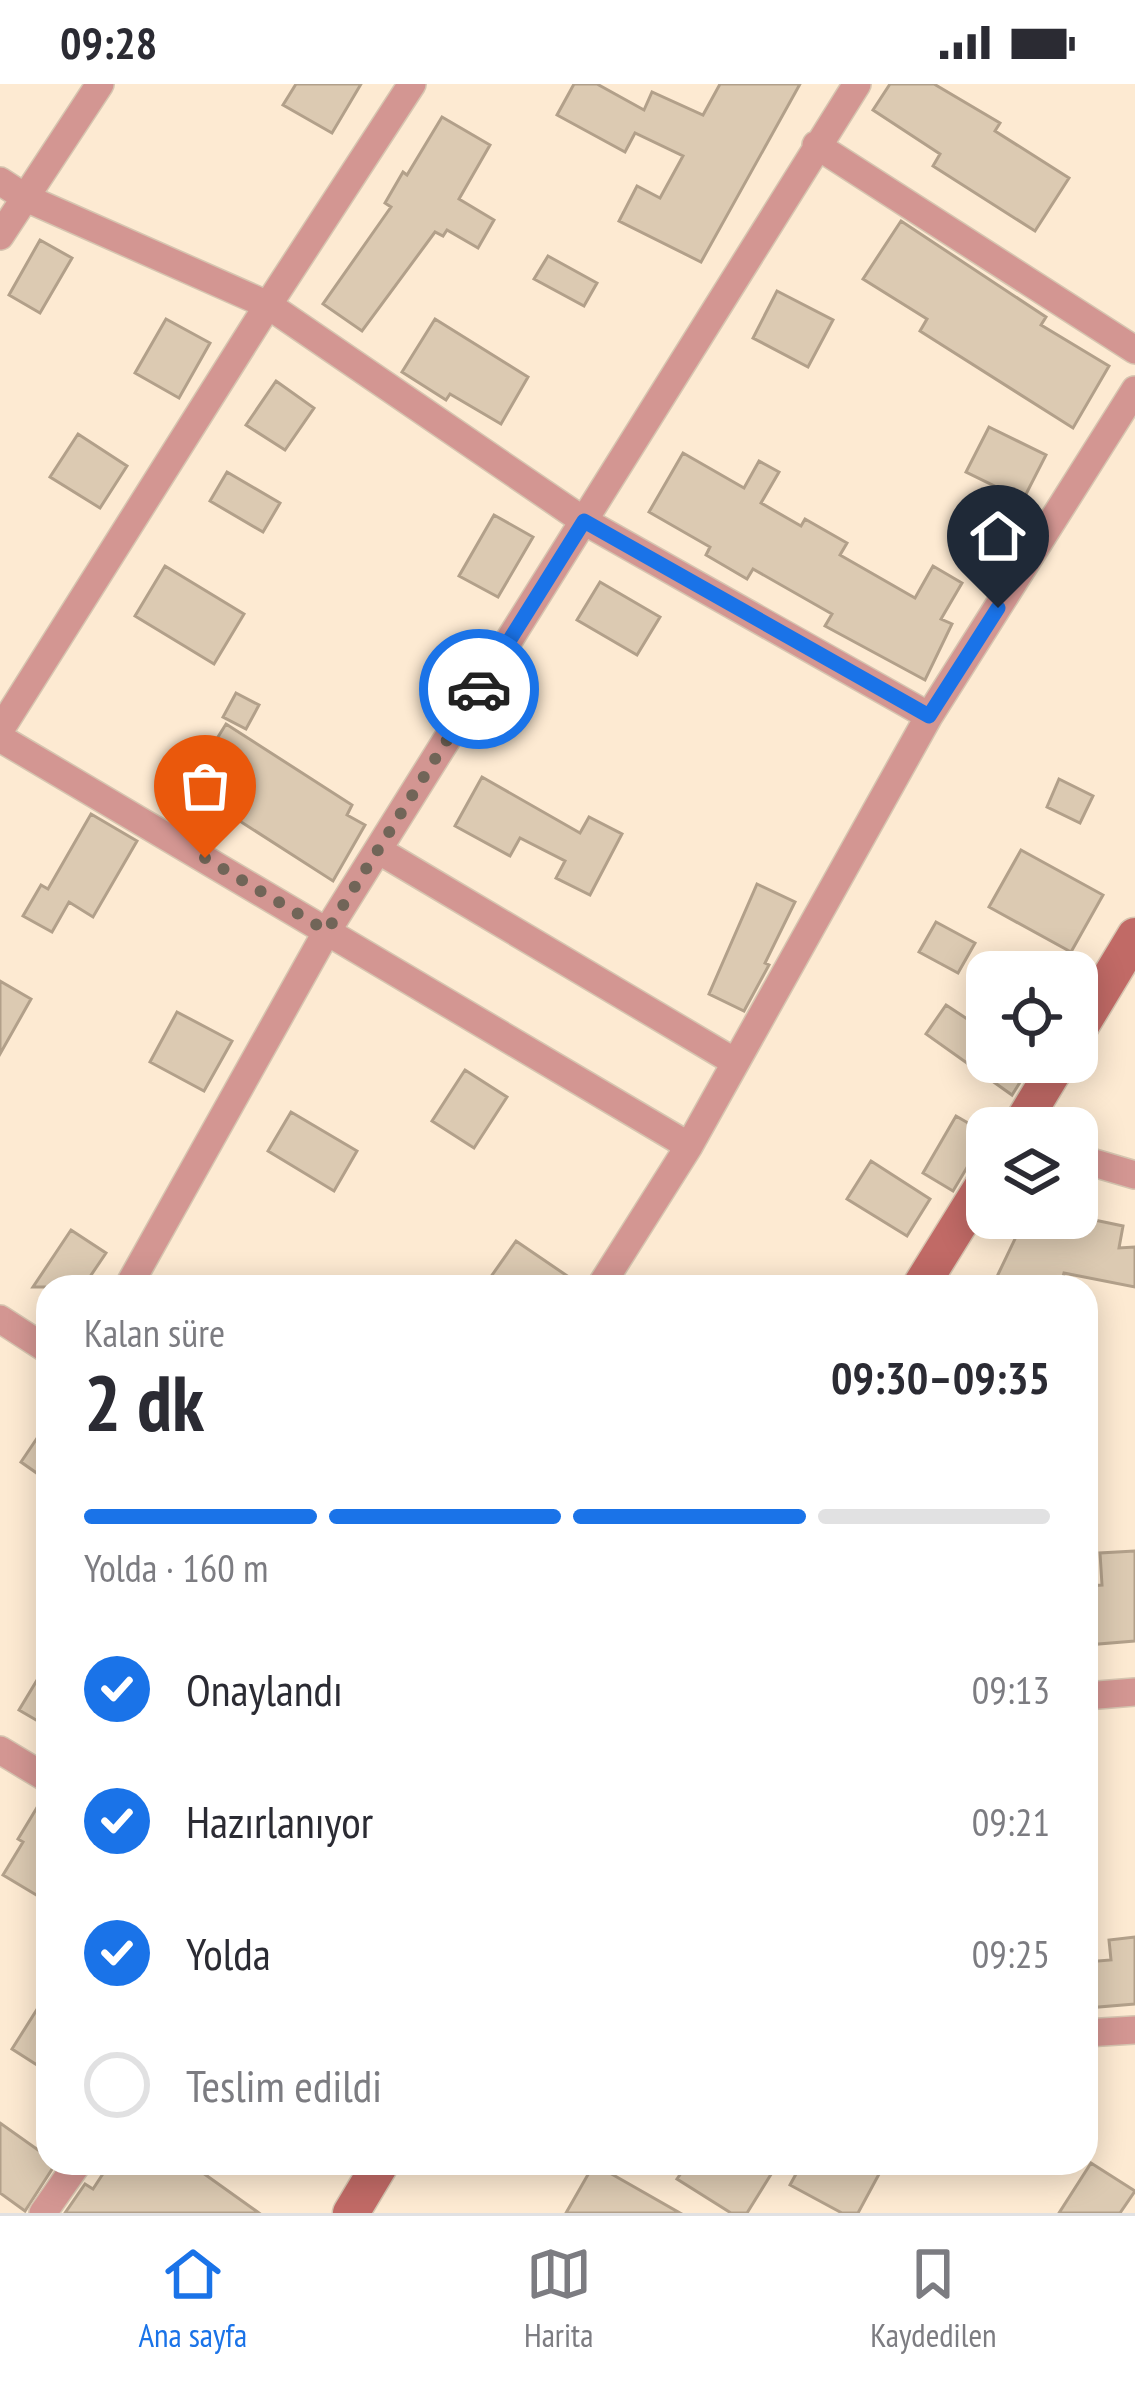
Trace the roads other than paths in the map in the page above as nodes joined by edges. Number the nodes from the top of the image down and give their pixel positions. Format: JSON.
{"nodes":[{"id":1,"x":100,"y":84,"type":"edge"},
{"id":2,"x":412,"y":84,"type":"edge"},
{"id":3,"x":857,"y":84,"type":"edge"},
{"id":4,"x":816,"y":145,"type":"junction"},
{"id":5,"x":0,"y":181,"type":"edge"},
{"id":6,"x":26,"y":198,"type":"junction"},
{"id":7,"x":0,"y":236,"type":"edge"},
{"id":8,"x":268,"y":305,"type":"junction"},
{"id":9,"x":1135,"y":350,"type":"edge"},
{"id":10,"x":1135,"y":390,"type":"edge"},
{"id":11,"x":584,"y":521,"type":"junction"},
{"id":12,"x":929,"y":716,"type":"junction"},
{"id":13,"x":0,"y":734,"type":"edge"},
{"id":14,"x":378,"y":850,"type":"junction"},
{"id":15,"x":327,"y":931,"type":"junction"},
{"id":16,"x":1135,"y":936,"type":"edge"},
{"id":17,"x":1098,"y":997,"type":"edge"},
{"id":18,"x":735,"y":1062,"type":"junction"},
{"id":19,"x":689,"y":1146,"type":"junction"},
{"id":20,"x":1098,"y":1164,"type":"edge"},
{"id":21,"x":1135,"y":1175,"type":"edge"},
{"id":22,"x":966,"y":1213,"type":"edge"},
{"id":23,"x":135,"y":1275,"type":"edge"},
{"id":24,"x":608,"y":1275,"type":"edge"},
{"id":25,"x":927,"y":1275,"type":"edge"},
{"id":26,"x":0,"y":1319,"type":"edge"},
{"id":27,"x":36,"y":1342,"type":"edge"},
{"id":28,"x":1135,"y":1692,"type":"edge"},
{"id":29,"x":1098,"y":1695,"type":"edge"},
{"id":30,"x":0,"y":1750,"type":"edge"},
{"id":31,"x":36,"y":1772,"type":"edge"},
{"id":32,"x":1135,"y":2030,"type":"edge"},
{"id":33,"x":1098,"y":2032,"type":"edge"},
{"id":34,"x":70,"y":2175,"type":"edge"},
{"id":35,"x":374,"y":2175,"type":"edge"},
{"id":36,"x":43,"y":2213,"type":"edge"},
{"id":37,"x":351,"y":2213,"type":"edge"}],
"edges":[{"from":1,"to":6,"type":"street"},
{"from":2,"to":8,"type":"street"},
{"from":3,"to":4,"type":"street"},
{"from":4,"to":9,"type":"street"},
{"from":4,"to":11,"type":"street"},
{"from":5,"to":6,"type":"street"},
{"from":6,"to":7,"type":"street"},
{"from":6,"to":8,"type":"street"},
{"from":8,"to":11,"type":"street"},
{"from":8,"to":13,"type":"street"},
{"from":10,"to":12,"type":"street"},
{"from":11,"to":12,"type":"street"},
{"from":11,"to":14,"type":"street"},
{"from":12,"to":18,"type":"street"},
{"from":13,"to":15,"type":"street"},
{"from":14,"to":15,"type":"street"},
{"from":14,"to":18,"type":"street"},
{"from":15,"to":19,"type":"street"},
{"from":15,"to":23,"type":"street"},
{"from":16,"to":17,"type":"main road"},
{"from":18,"to":19,"type":"street"},
{"from":19,"to":24,"type":"street"},
{"from":20,"to":21,"type":"street"},
{"from":22,"to":25,"type":"main road"},
{"from":26,"to":27,"type":"street"},
{"from":28,"to":29,"type":"street"},
{"from":30,"to":31,"type":"street"},
{"from":32,"to":33,"type":"street"},
{"from":34,"to":36,"type":"street"},
{"from":35,"to":37,"type":"main road"}]}
